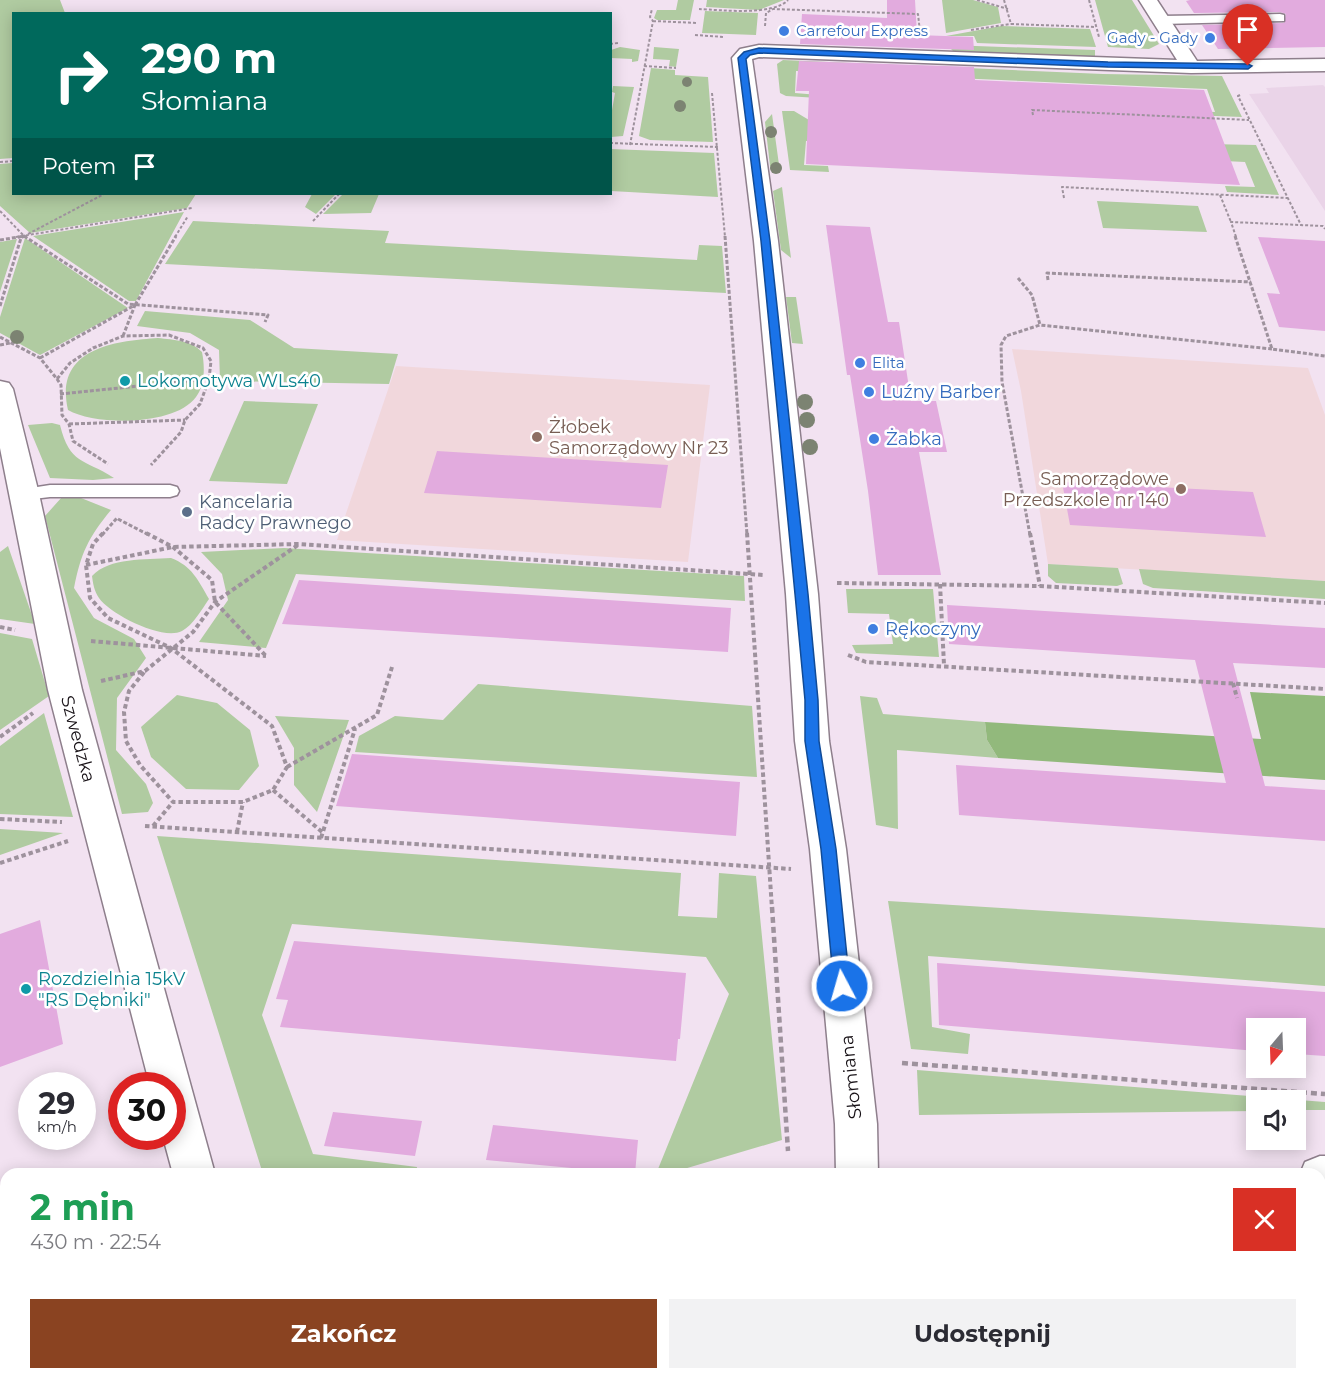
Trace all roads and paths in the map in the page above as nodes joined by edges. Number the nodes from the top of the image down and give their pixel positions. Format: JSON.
{"nodes":[{"id":1,"x":788,"y":0,"type":"edge"},
{"id":2,"x":977,"y":0,"type":"edge"},
{"id":3,"x":1004,"y":0,"type":"edge"},
{"id":4,"x":1089,"y":0,"type":"edge"},
{"id":5,"x":1149,"y":0,"type":"edge"},
{"id":6,"x":652,"y":9,"type":"dead end"},
{"id":7,"x":699,"y":9,"type":"dead end"},
{"id":8,"x":773,"y":9,"type":"junction"},
{"id":9,"x":1008,"y":9,"type":"junction"},
{"id":10,"x":766,"y":13,"type":"dead end"},
{"id":11,"x":918,"y":14,"type":"dead end"},
{"id":12,"x":1280,"y":18,"type":"dead end"},
{"id":13,"x":1162,"y":20,"type":"junction"},
{"id":14,"x":653,"y":21,"type":"junction"},
{"id":15,"x":697,"y":23,"type":"dead end"},
{"id":16,"x":618,"y":43,"type":"dead end"},
{"id":17,"x":612,"y":44,"type":"edge"},
{"id":18,"x":1325,"y":65,"type":"edge"},
{"id":19,"x":644,"y":66,"type":"junction"},
{"id":20,"x":1191,"y":67,"type":"junction"},
{"id":21,"x":675,"y":68,"type":"dead end"},
{"id":22,"x":712,"y":89,"type":"dead end"},
{"id":23,"x":1248,"y":91,"type":"dead end"},
{"id":24,"x":1033,"y":115,"type":"dead end"},
{"id":25,"x":1249,"y":120,"type":"junction"},
{"id":26,"x":612,"y":143,"type":"edge"},
{"id":27,"x":630,"y":145,"type":"junction"},
{"id":28,"x":718,"y":147,"type":"junction"},
{"id":29,"x":102,"y":195,"type":"edge"},
{"id":30,"x":338,"y":195,"type":"edge"},
{"id":31,"x":1220,"y":195,"type":"junction"},
{"id":32,"x":1064,"y":198,"type":"dead end"},
{"id":33,"x":1288,"y":198,"type":"junction"},
{"id":34,"x":192,"y":208,"type":"dead end"},
{"id":35,"x":0,"y":211,"type":"edge"},
{"id":36,"x":188,"y":216,"type":"dead end"},
{"id":37,"x":313,"y":221,"type":"dead end"},
{"id":38,"x":1230,"y":222,"type":"junction"},
{"id":39,"x":1301,"y":225,"type":"junction"},
{"id":40,"x":1325,"y":230,"type":"edge"},
{"id":41,"x":24,"y":236,"type":"junction"},
{"id":42,"x":0,"y":240,"type":"edge"},
{"id":43,"x":1018,"y":278,"type":"dead end"},
{"id":44,"x":1048,"y":280,"type":"dead end"},
{"id":45,"x":1251,"y":282,"type":"junction"},
{"id":46,"x":135,"y":305,"type":"junction"},
{"id":47,"x":0,"y":306,"type":"edge"},
{"id":48,"x":265,"y":322,"type":"dead end"},
{"id":49,"x":1040,"y":325,"type":"junction"},
{"id":50,"x":123,"y":336,"type":"junction"},
{"id":51,"x":0,"y":337,"type":"edge"},
{"id":52,"x":10,"y":343,"type":"junction"},
{"id":53,"x":0,"y":345,"type":"edge"},
{"id":54,"x":1272,"y":349,"type":"junction"},
{"id":55,"x":1325,"y":356,"type":"edge"},
{"id":56,"x":40,"y":358,"type":"junction"},
{"id":57,"x":57,"y":378,"type":"junction"},
{"id":58,"x":209,"y":379,"type":"junction"},
{"id":59,"x":0,"y":389,"type":"edge"},
{"id":60,"x":60,"y":394,"type":"junction"},
{"id":61,"x":185,"y":420,"type":"junction"},
{"id":62,"x":69,"y":424,"type":"junction"},
{"id":63,"x":133,"y":485,"type":"junction"},
{"id":64,"x":170,"y":492,"type":"dead end"},
{"id":65,"x":25,"y":494,"type":"junction"},
{"id":66,"x":299,"y":544,"type":"junction"},
{"id":67,"x":173,"y":547,"type":"junction"},
{"id":68,"x":86,"y":565,"type":"junction"},
{"id":69,"x":750,"y":573,"type":"junction"},
{"id":70,"x":800,"y":580,"type":"junction"},
{"id":71,"x":940,"y":584,"type":"junction"},
{"id":72,"x":1040,"y":586,"type":"junction"},
{"id":73,"x":215,"y":602,"type":"junction"},
{"id":74,"x":1325,"y":603,"type":"edge"},
{"id":75,"x":55,"y":638,"type":"junction"},
{"id":76,"x":171,"y":648,"type":"junction"},
{"id":77,"x":848,"y":656,"type":"dead end"},
{"id":78,"x":944,"y":666,"type":"junction"},
{"id":79,"x":392,"y":667,"type":"dead end"},
{"id":80,"x":145,"y":671,"type":"junction"},
{"id":81,"x":1233,"y":683,"type":"junction"},
{"id":82,"x":65,"y":690,"type":"junction"},
{"id":83,"x":1325,"y":690,"type":"edge"},
{"id":84,"x":1237,"y":698,"type":"dead end"},
{"id":85,"x":355,"y":728,"type":"junction"},
{"id":86,"x":287,"y":767,"type":"junction"},
{"id":87,"x":273,"y":790,"type":"junction"},
{"id":88,"x":173,"y":802,"type":"junction"},
{"id":89,"x":243,"y":802,"type":"junction"},
{"id":90,"x":0,"y":819,"type":"edge"},
{"id":91,"x":71,"y":823,"type":"dead end"},
{"id":92,"x":145,"y":826,"type":"dead end"},
{"id":93,"x":153,"y":826,"type":"junction"},
{"id":94,"x":237,"y":832,"type":"junction"},
{"id":95,"x":322,"y":835,"type":"junction"},
{"id":96,"x":75,"y":839,"type":"dead end"},
{"id":97,"x":0,"y":863,"type":"edge"},
{"id":98,"x":769,"y":868,"type":"junction"},
{"id":99,"x":830,"y":870,"type":"junction"},
{"id":100,"x":902,"y":1063,"type":"dead end"},
{"id":101,"x":167,"y":1072,"type":"edge"},
{"id":102,"x":1325,"y":1094,"type":"edge"},
{"id":103,"x":186,"y":1144,"type":"edge"},
{"id":104,"x":788,"y":1151,"type":"dead end"},
{"id":105,"x":192,"y":1168,"type":"edge"},
{"id":106,"x":857,"y":1168,"type":"edge"}],
"edges":[{"from":1,"to":8,"type":"path"},
{"from":2,"to":9,"type":"path"},
{"from":3,"to":9,"type":"path"},
{"from":4,"to":9,"type":"path"},
{"from":5,"to":13,"type":"street"},
{"from":6,"to":14,"type":"path"},
{"from":7,"to":8,"type":"path"},
{"from":8,"to":10,"type":"path"},
{"from":8,"to":11,"type":"path"},
{"from":12,"to":13,"type":"lane"},
{"from":13,"to":20,"type":"street"},
{"from":14,"to":15,"type":"path"},
{"from":14,"to":19,"type":"path"},
{"from":16,"to":17,"type":"path"},
{"from":18,"to":20,"type":"street","name":"Słomiana"},
{"from":19,"to":21,"type":"path"},
{"from":19,"to":27,"type":"path"},
{"from":20,"to":70,"type":"street","name":"Słomiana"},
{"from":22,"to":28,"type":"path"},
{"from":23,"to":25,"type":"path"},
{"from":24,"to":25,"type":"path"},
{"from":25,"to":33,"type":"path"},
{"from":26,"to":27,"type":"path"},
{"from":27,"to":28,"type":"path"},
{"from":28,"to":69,"type":"path"},
{"from":29,"to":41,"type":"path"},
{"from":30,"to":37,"type":"path"},
{"from":31,"to":32,"type":"path"},
{"from":31,"to":33,"type":"path"},
{"from":31,"to":38,"type":"path"},
{"from":33,"to":39,"type":"path"},
{"from":34,"to":41,"type":"path"},
{"from":35,"to":41,"type":"path"},
{"from":36,"to":46,"type":"path"},
{"from":38,"to":39,"type":"path"},
{"from":38,"to":45,"type":"path"},
{"from":39,"to":40,"type":"path"},
{"from":41,"to":42,"type":"path"},
{"from":41,"to":46,"type":"path"},
{"from":41,"to":47,"type":"path"},
{"from":43,"to":49,"type":"path"},
{"from":44,"to":45,"type":"path"},
{"from":45,"to":54,"type":"path"},
{"from":46,"to":48,"type":"path"},
{"from":46,"to":50,"type":"path"},
{"from":46,"to":56,"type":"path"},
{"from":49,"to":54,"type":"path"},
{"from":49,"to":72,"type":"path"},
{"from":50,"to":57,"type":"path"},
{"from":50,"to":58,"type":"path"},
{"from":51,"to":52,"type":"path"},
{"from":52,"to":53,"type":"path"},
{"from":52,"to":56,"type":"path"},
{"from":54,"to":55,"type":"path"},
{"from":56,"to":57,"type":"path"},
{"from":57,"to":60,"type":"path"},
{"from":58,"to":60,"type":"path"},
{"from":58,"to":61,"type":"path"},
{"from":59,"to":65,"type":"street","name":"Szwedzka"},
{"from":60,"to":62,"type":"path"},
{"from":61,"to":62,"type":"path"},
{"from":61,"to":63,"type":"path"},
{"from":62,"to":63,"type":"path"},
{"from":63,"to":64,"type":"lane"},
{"from":63,"to":65,"type":"lane"},
{"from":65,"to":75,"type":"street","name":"Szwedzka"},
{"from":66,"to":67,"type":"path"},
{"from":66,"to":69,"type":"path"},
{"from":66,"to":73,"type":"path"},
{"from":67,"to":68,"type":"path"},
{"from":67,"to":68,"type":"path"},
{"from":67,"to":73,"type":"path"},
{"from":68,"to":76,"type":"path"},
{"from":69,"to":70,"type":"path"},
{"from":69,"to":98,"type":"path"},
{"from":70,"to":71,"type":"path"},
{"from":70,"to":99,"type":"street","name":"Słomiana"},
{"from":71,"to":72,"type":"path"},
{"from":71,"to":78,"type":"path"},
{"from":72,"to":74,"type":"path"},
{"from":73,"to":76,"type":"path"},
{"from":73,"to":76,"type":"path"},
{"from":75,"to":76,"type":"path"},
{"from":75,"to":82,"type":"street","name":"Szwedzka"},
{"from":76,"to":80,"type":"path"},
{"from":76,"to":86,"type":"path"},
{"from":77,"to":78,"type":"path"},
{"from":78,"to":81,"type":"path"},
{"from":79,"to":85,"type":"path"},
{"from":80,"to":82,"type":"path"},
{"from":80,"to":88,"type":"path"},
{"from":81,"to":83,"type":"path"},
{"from":81,"to":84,"type":"path"},
{"from":82,"to":101,"type":"street","name":"Szwedzka"},
{"from":85,"to":86,"type":"path"},
{"from":85,"to":95,"type":"path"},
{"from":86,"to":87,"type":"path"},
{"from":87,"to":89,"type":"path"},
{"from":87,"to":95,"type":"path"},
{"from":88,"to":89,"type":"path"},
{"from":88,"to":93,"type":"path"},
{"from":89,"to":94,"type":"path"},
{"from":90,"to":91,"type":"path"},
{"from":92,"to":93,"type":"path"},
{"from":93,"to":94,"type":"path"},
{"from":94,"to":95,"type":"path"},
{"from":95,"to":98,"type":"path"},
{"from":96,"to":97,"type":"path"},
{"from":98,"to":99,"type":"path"},
{"from":98,"to":104,"type":"path"},
{"from":99,"to":106,"type":"street","name":"Słomiana"},
{"from":100,"to":102,"type":"path"},
{"from":103,"to":105,"type":"street"}]}
